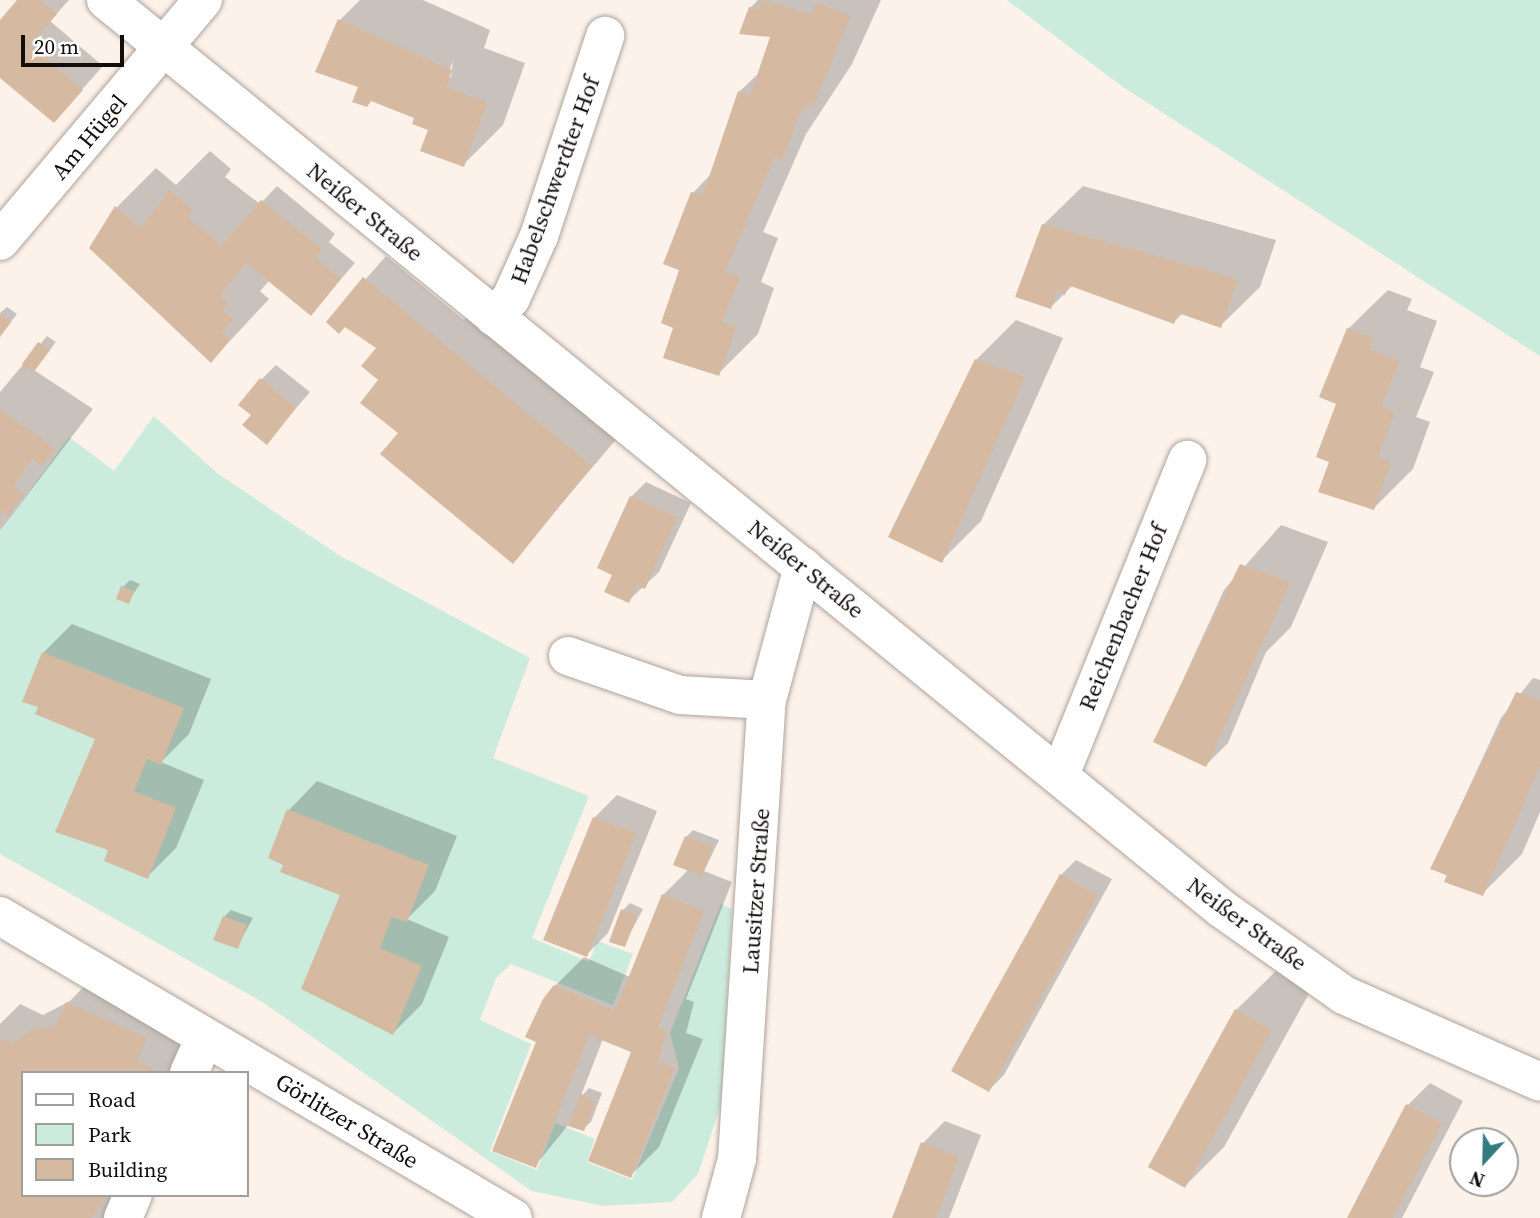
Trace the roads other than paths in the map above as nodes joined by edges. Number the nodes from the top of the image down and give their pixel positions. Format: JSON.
{"nodes":[{"id":1,"x":106,"y":0,"type":"edge"},
{"id":2,"x":204,"y":0,"type":"edge"},
{"id":3,"x":605,"y":36,"type":"dead end"},
{"id":4,"x":165,"y":48,"type":"junction"},
{"id":5,"x":0,"y":241,"type":"edge"},
{"id":6,"x":494,"y":317,"type":"junction"},
{"id":7,"x":1187,"y":460,"type":"dead end"},
{"id":8,"x":803,"y":567,"type":"junction"},
{"id":9,"x":568,"y":656,"type":"dead end"},
{"id":10,"x":767,"y":700,"type":"junction"},
{"id":11,"x":1060,"y":775,"type":"junction"},
{"id":12,"x":0,"y":916,"type":"edge"},
{"id":13,"x":205,"y":1037,"type":"junction"},
{"id":14,"x":190,"y":1071,"type":"edge"},
{"id":15,"x":1540,"y":1082,"type":"edge"},
{"id":16,"x":132,"y":1197,"type":"edge"},
{"id":17,"x":123,"y":1218,"type":"edge"},
{"id":18,"x":513,"y":1218,"type":"edge"},
{"id":19,"x":721,"y":1218,"type":"edge"}],
"edges":[{"from":1,"to":4,"type":"street","name":"Neißer Straße"},
{"from":2,"to":4,"type":"street","name":"Am Hügel"},
{"from":3,"to":6,"type":"street","name":"Habelschwerdter Hof"},
{"from":4,"to":5,"type":"street","name":"Am Hügel"},
{"from":4,"to":6,"type":"street","name":"Neißer Straße"},
{"from":6,"to":8,"type":"street","name":"Neißer Straße"},
{"from":7,"to":11,"type":"street","name":"Reichenbacher Hof"},
{"from":8,"to":10,"type":"street","name":"Lausitzer Straße"},
{"from":8,"to":11,"type":"street","name":"Neißer Straße"},
{"from":9,"to":10,"type":"street"},
{"from":10,"to":19,"type":"street","name":"Lausitzer Straße"},
{"from":11,"to":15,"type":"street","name":"Neißer Straße"},
{"from":12,"to":13,"type":"street","name":"Görlitzer Straße"},
{"from":13,"to":14,"type":"street"},
{"from":13,"to":18,"type":"street","name":"Görlitzer Straße"},
{"from":16,"to":17,"type":"street"}]}
